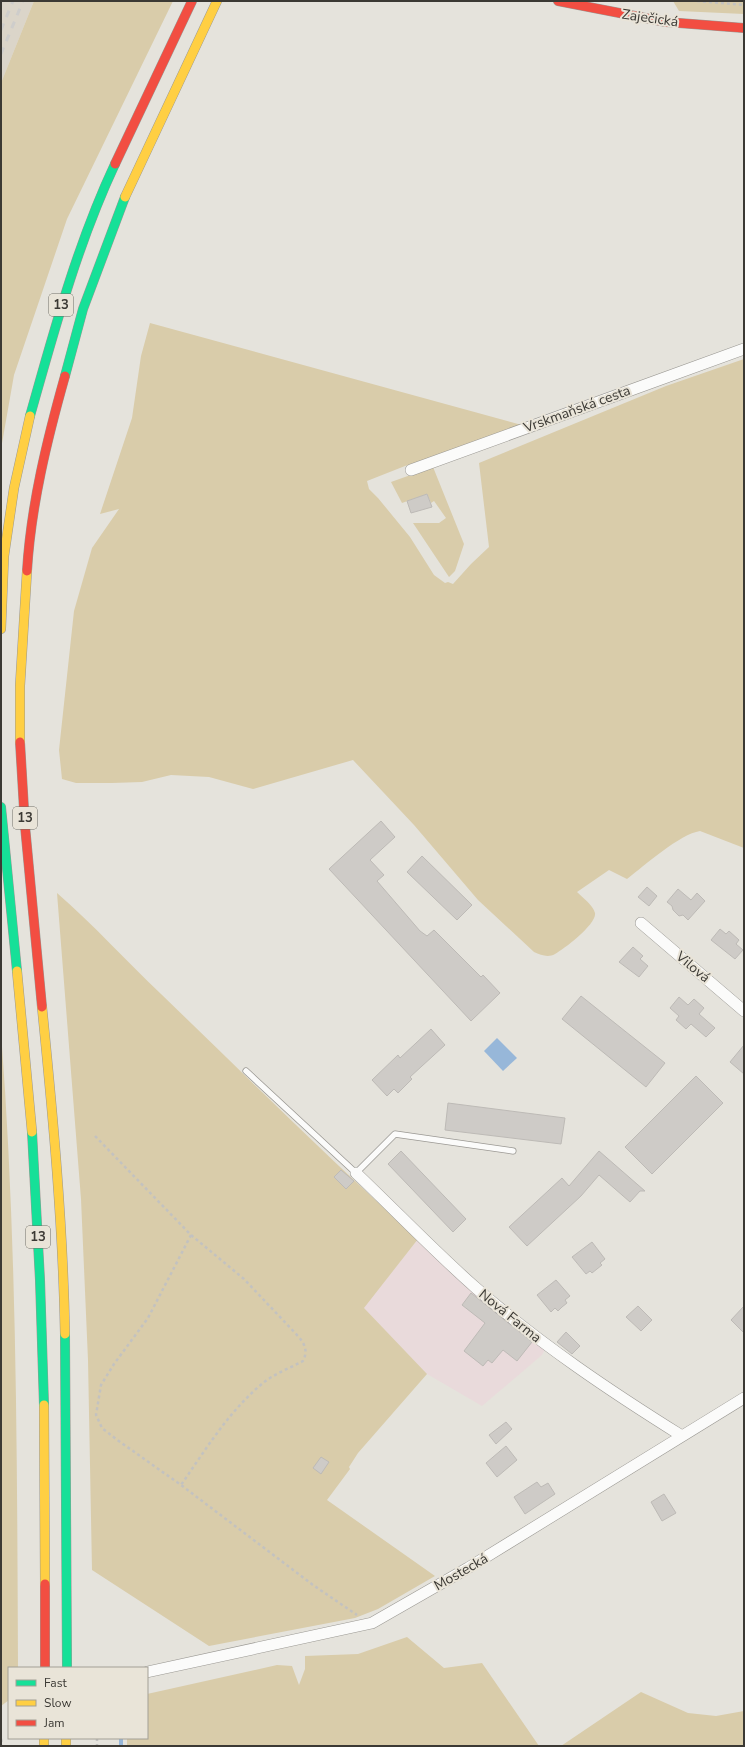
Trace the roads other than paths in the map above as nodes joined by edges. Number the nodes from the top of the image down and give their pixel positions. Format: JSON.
{"nodes":[{"id":1,"x":192,"y":1,"type":"edge"},
{"id":2,"x":217,"y":1,"type":"edge"},
{"id":3,"x":558,"y":1,"type":"edge"},
{"id":4,"x":744,"y":28,"type":"edge"},
{"id":5,"x":744,"y":349,"type":"edge"},
{"id":6,"x":411,"y":470,"type":"dead end"},
{"id":7,"x":1,"y":629,"type":"edge"},
{"id":8,"x":1,"y":807,"type":"edge"},
{"id":9,"x":641,"y":923,"type":"dead end"},
{"id":10,"x":744,"y":1011,"type":"edge"},
{"id":11,"x":246,"y":1071,"type":"dead end"},
{"id":12,"x":513,"y":1151,"type":"dead end"},
{"id":13,"x":356,"y":1173,"type":"junction"},
{"id":14,"x":744,"y":1398,"type":"edge"},
{"id":15,"x":682,"y":1436,"type":"junction"},
{"id":16,"x":45,"y":1667,"type":"edge"},
{"id":17,"x":67,"y":1667,"type":"edge"},
{"id":18,"x":148,"y":1672,"type":"edge"}],
"edges":[{"from":1,"to":7,"type":"main road","number":"13"},
{"from":2,"to":17,"type":"main road","number":"13"},
{"from":3,"to":4,"type":"main road","name":"Zaječická"},
{"from":5,"to":6,"type":"street","name":"Vrskmaňská cesta"},
{"from":8,"to":16,"type":"main road","number":"13"},
{"from":9,"to":10,"type":"street","name":"Vilová"},
{"from":11,"to":13,"type":"lane","name":"Nová Farma"},
{"from":12,"to":13,"type":"lane"},
{"from":13,"to":15,"type":"street","name":"Nová Farma"},
{"from":14,"to":15,"type":"street","name":"Mostecká"},
{"from":15,"to":18,"type":"street","name":"Mostecká"}]}
